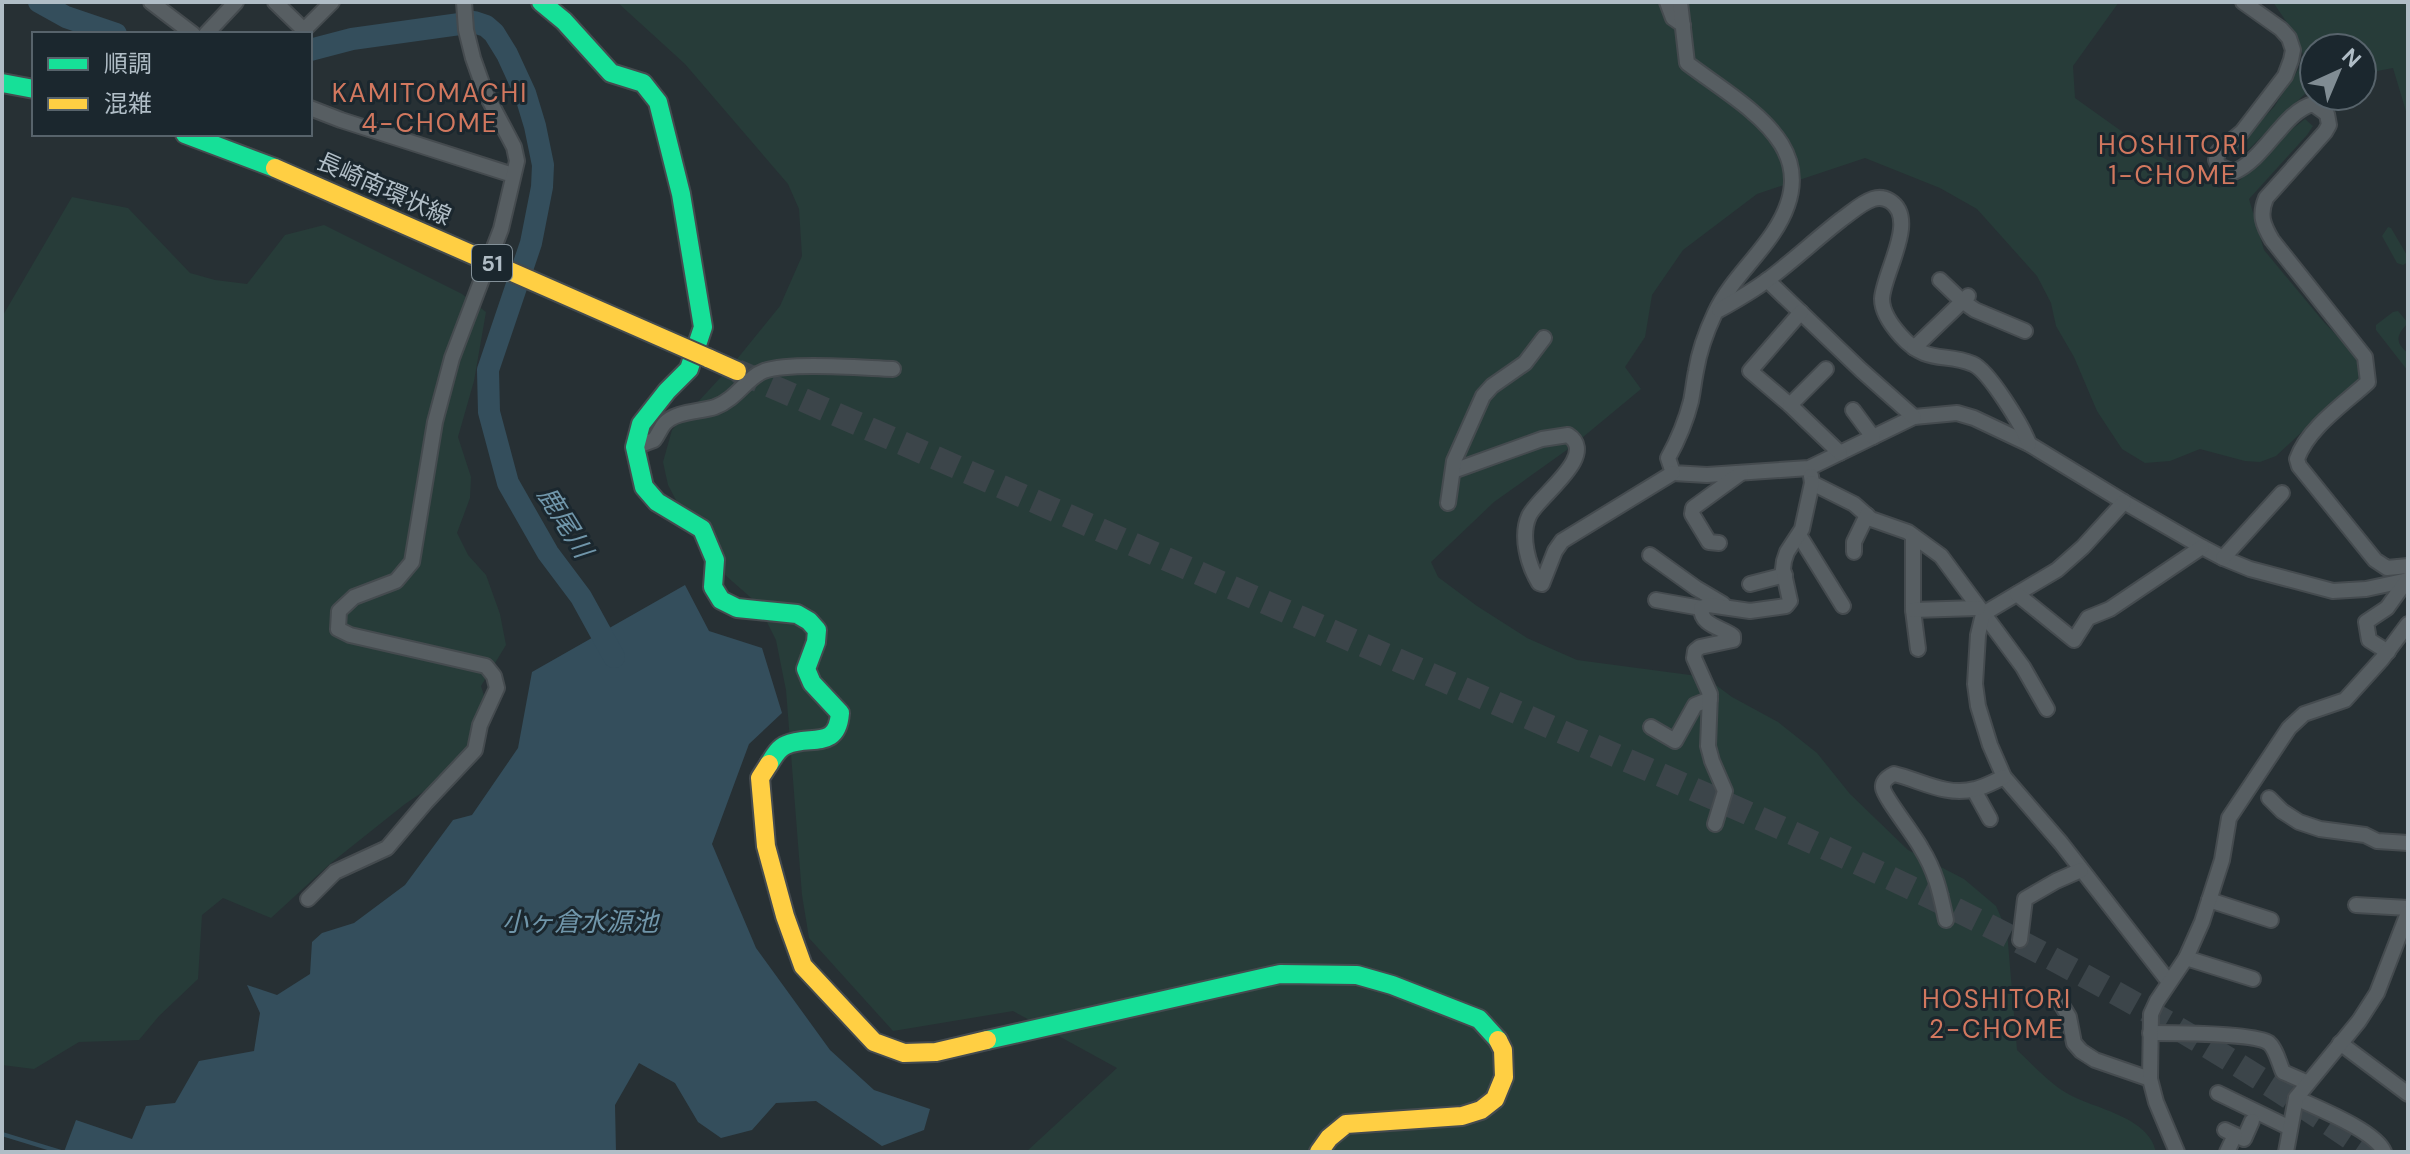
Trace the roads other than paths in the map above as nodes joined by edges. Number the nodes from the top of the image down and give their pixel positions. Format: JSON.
{"nodes":[{"id":1,"x":151,"y":2,"type":"edge"},
{"id":2,"x":236,"y":2,"type":"edge"},
{"id":3,"x":275,"y":2,"type":"edge"},
{"id":4,"x":332,"y":2,"type":"edge"},
{"id":5,"x":541,"y":2,"type":"edge"},
{"id":6,"x":1667,"y":2,"type":"edge"},
{"id":7,"x":1680,"y":2,"type":"edge"},
{"id":8,"x":2243,"y":2,"type":"edge"},
{"id":9,"x":464,"y":8,"type":"edge"},
{"id":10,"x":1683,"y":25,"type":"junction"},
{"id":11,"x":190,"y":32,"type":"edge"},
{"id":12,"x":208,"y":32,"type":"edge"},
{"id":13,"x":2,"y":83,"type":"edge"},
{"id":14,"x":32,"y":89,"type":"edge"},
{"id":15,"x":312,"y":109,"type":"edge"},
{"id":16,"x":190,"y":136,"type":"edge"},
{"id":17,"x":513,"y":175,"type":"junction"},
{"id":18,"x":1767,"y":280,"type":"junction"},
{"id":19,"x":1940,"y":280,"type":"dead end"},
{"id":20,"x":1965,"y":298,"type":"junction"},
{"id":21,"x":1715,"y":312,"type":"junction"},
{"id":22,"x":1801,"y":312,"type":"junction"},
{"id":23,"x":2025,"y":331,"type":"dead end"},
{"id":24,"x":1544,"y":338,"type":"dead end"},
{"id":25,"x":1914,"y":348,"type":"junction"},
{"id":26,"x":893,"y":369,"type":"dead end"},
{"id":27,"x":1827,"y":369,"type":"dead end"},
{"id":28,"x":737,"y":371,"type":"tunnel mouth"},
{"id":29,"x":1790,"y":405,"type":"junction"},
{"id":30,"x":1853,"y":410,"type":"dead end"},
{"id":31,"x":1914,"y":417,"type":"junction"},
{"id":32,"x":1873,"y":437,"type":"junction"},
{"id":33,"x":2029,"y":444,"type":"junction"},
{"id":34,"x":635,"y":447,"type":"junction"},
{"id":35,"x":1840,"y":453,"type":"junction"},
{"id":36,"x":1453,"y":471,"type":"junction"},
{"id":37,"x":1742,"y":472,"type":"junction"},
{"id":38,"x":1673,"y":473,"type":"junction"},
{"id":39,"x":1810,"y":475,"type":"junction"},
{"id":40,"x":2282,"y":493,"type":"dead end"},
{"id":41,"x":2124,"y":502,"type":"junction"},
{"id":42,"x":1448,"y":503,"type":"dead end"},
{"id":43,"x":1867,"y":515,"type":"junction"},
{"id":44,"x":1799,"y":535,"type":"junction"},
{"id":45,"x":1913,"y":536,"type":"junction"},
{"id":46,"x":1719,"y":543,"type":"dead end"},
{"id":47,"x":2202,"y":547,"type":"junction"},
{"id":48,"x":1854,"y":552,"type":"dead end"},
{"id":49,"x":1650,"y":555,"type":"dead end"},
{"id":50,"x":2223,"y":558,"type":"junction"},
{"id":51,"x":2408,"y":566,"type":"edge"},
{"id":52,"x":1785,"y":575,"type":"junction"},
{"id":53,"x":2408,"y":580,"type":"edge"},
{"id":54,"x":1750,"y":584,"type":"dead end"},
{"id":55,"x":2017,"y":594,"type":"junction"},
{"id":56,"x":1656,"y":600,"type":"dead end"},
{"id":57,"x":1843,"y":606,"type":"dead end"},
{"id":58,"x":1701,"y":608,"type":"junction"},
{"id":59,"x":1725,"y":609,"type":"junction"},
{"id":60,"x":1913,"y":610,"type":"junction"},
{"id":61,"x":1981,"y":611,"type":"junction"},
{"id":62,"x":2408,"y":624,"type":"edge"},
{"id":63,"x":1918,"y":649,"type":"dead end"},
{"id":64,"x":2388,"y":652,"type":"junction"},
{"id":65,"x":1710,"y":699,"type":"junction"},
{"id":66,"x":2047,"y":709,"type":"dead end"},
{"id":67,"x":1651,"y":727,"type":"dead end"},
{"id":68,"x":2004,"y":777,"type":"junction"},
{"id":69,"x":1974,"y":790,"type":"junction"},
{"id":70,"x":2269,"y":798,"type":"dead end"},
{"id":71,"x":1990,"y":819,"type":"dead end"},
{"id":72,"x":1715,"y":824,"type":"dead end"},
{"id":73,"x":2408,"y":843,"type":"edge"},
{"id":74,"x":2081,"y":870,"type":"junction"},
{"id":75,"x":308,"y":899,"type":"dead end"},
{"id":76,"x":2209,"y":900,"type":"junction"},
{"id":77,"x":2356,"y":905,"type":"dead end"},
{"id":78,"x":2408,"y":911,"type":"edge"},
{"id":79,"x":1946,"y":920,"type":"dead end"},
{"id":80,"x":2271,"y":920,"type":"dead end"},
{"id":81,"x":2020,"y":940,"type":"dead end"},
{"id":82,"x":2186,"y":958,"type":"junction"},
{"id":83,"x":2253,"y":979,"type":"dead end"},
{"id":84,"x":2169,"y":982,"type":"junction"},
{"id":85,"x":2060,"y":1002,"type":"dead end"},
{"id":86,"x":2150,"y":1033,"type":"junction"},
{"id":87,"x":2340,"y":1043,"type":"junction"},
{"id":88,"x":2150,"y":1079,"type":"junction"},
{"id":89,"x":2308,"y":1083,"type":"junction"},
{"id":90,"x":2218,"y":1093,"type":"dead end"},
{"id":91,"x":2408,"y":1094,"type":"edge"},
{"id":92,"x":2296,"y":1098,"type":"junction"},
{"id":93,"x":2252,"y":1121,"type":"dead end"},
{"id":94,"x":2290,"y":1128,"type":"junction"},
{"id":95,"x":1319,"y":1152,"type":"edge"},
{"id":96,"x":2177,"y":1152,"type":"edge"},
{"id":97,"x":2227,"y":1152,"type":"edge"},
{"id":98,"x":2286,"y":1152,"type":"edge"},
{"id":99,"x":2384,"y":1152,"type":"edge"}],
"edges":[{"from":1,"to":11,"type":"street"},
{"from":2,"to":12,"type":"street"},
{"from":3,"to":4,"type":"street"},
{"from":5,"to":34,"type":"main road"},
{"from":6,"to":10,"type":"street"},
{"from":7,"to":10,"type":"street"},
{"from":8,"to":51,"type":"street"},
{"from":9,"to":17,"type":"street"},
{"from":10,"to":21,"type":"street"},
{"from":13,"to":14,"type":"main road"},
{"from":15,"to":17,"type":"street"},
{"from":16,"to":28,"type":"main road","name":"長崎南環状線","number":"51","bridge":true},
{"from":17,"to":75,"type":"street"},
{"from":18,"to":21,"type":"street"},
{"from":18,"to":22,"type":"street"},
{"from":18,"to":25,"type":"street"},
{"from":19,"to":20,"type":"street"},
{"from":20,"to":23,"type":"street"},
{"from":20,"to":25,"type":"street"},
{"from":21,"to":38,"type":"street"},
{"from":22,"to":29,"type":"street"},
{"from":22,"to":31,"type":"street"},
{"from":24,"to":36,"type":"street"},
{"from":25,"to":33,"type":"street"},
{"from":26,"to":34,"type":"street"},
{"from":27,"to":29,"type":"street"},
{"from":29,"to":35,"type":"street"},
{"from":30,"to":32,"type":"street"},
{"from":31,"to":32,"type":"street"},
{"from":31,"to":33,"type":"street"},
{"from":32,"to":35,"type":"street"},
{"from":33,"to":41,"type":"street"},
{"from":34,"to":95,"type":"main road"},
{"from":35,"to":39,"type":"street"},
{"from":36,"to":38,"type":"street"},
{"from":36,"to":42,"type":"street"},
{"from":37,"to":38,"type":"street"},
{"from":37,"to":39,"type":"street"},
{"from":37,"to":46,"type":"street"},
{"from":39,"to":43,"type":"street"},
{"from":39,"to":44,"type":"street"},
{"from":40,"to":50,"type":"street"},
{"from":41,"to":47,"type":"street"},
{"from":41,"to":55,"type":"street"},
{"from":43,"to":45,"type":"street"},
{"from":43,"to":48,"type":"street"},
{"from":44,"to":52,"type":"street"},
{"from":44,"to":57,"type":"street"},
{"from":45,"to":60,"type":"street"},
{"from":45,"to":61,"type":"street"},
{"from":47,"to":50,"type":"street"},
{"from":47,"to":55,"type":"street"},
{"from":49,"to":59,"type":"street"},
{"from":50,"to":53,"type":"street"},
{"from":52,"to":54,"type":"street"},
{"from":52,"to":59,"type":"street"},
{"from":53,"to":64,"type":"street"},
{"from":55,"to":61,"type":"street"},
{"from":56,"to":58,"type":"street"},
{"from":58,"to":59,"type":"street"},
{"from":58,"to":65,"type":"street"},
{"from":60,"to":61,"type":"street"},
{"from":60,"to":63,"type":"street"},
{"from":61,"to":66,"type":"street"},
{"from":61,"to":68,"type":"street"},
{"from":62,"to":64,"type":"street"},
{"from":64,"to":76,"type":"street"},
{"from":65,"to":67,"type":"street"},
{"from":65,"to":72,"type":"street"},
{"from":68,"to":69,"type":"street"},
{"from":68,"to":74,"type":"street"},
{"from":69,"to":71,"type":"street"},
{"from":69,"to":79,"type":"street"},
{"from":70,"to":73,"type":"street"},
{"from":74,"to":81,"type":"street"},
{"from":74,"to":84,"type":"street"},
{"from":76,"to":80,"type":"street"},
{"from":76,"to":82,"type":"street"},
{"from":77,"to":78,"type":"street"},
{"from":78,"to":87,"type":"street"},
{"from":82,"to":83,"type":"street"},
{"from":82,"to":84,"type":"street"},
{"from":84,"to":86,"type":"street"},
{"from":85,"to":88,"type":"street"},
{"from":86,"to":88,"type":"street"},
{"from":86,"to":89,"type":"street"},
{"from":87,"to":89,"type":"street"},
{"from":87,"to":91,"type":"street"},
{"from":88,"to":96,"type":"street"},
{"from":89,"to":92,"type":"street"},
{"from":90,"to":94,"type":"street"},
{"from":92,"to":94,"type":"street"},
{"from":92,"to":99,"type":"street"},
{"from":93,"to":97,"type":"street"},
{"from":94,"to":98,"type":"street"}]}
